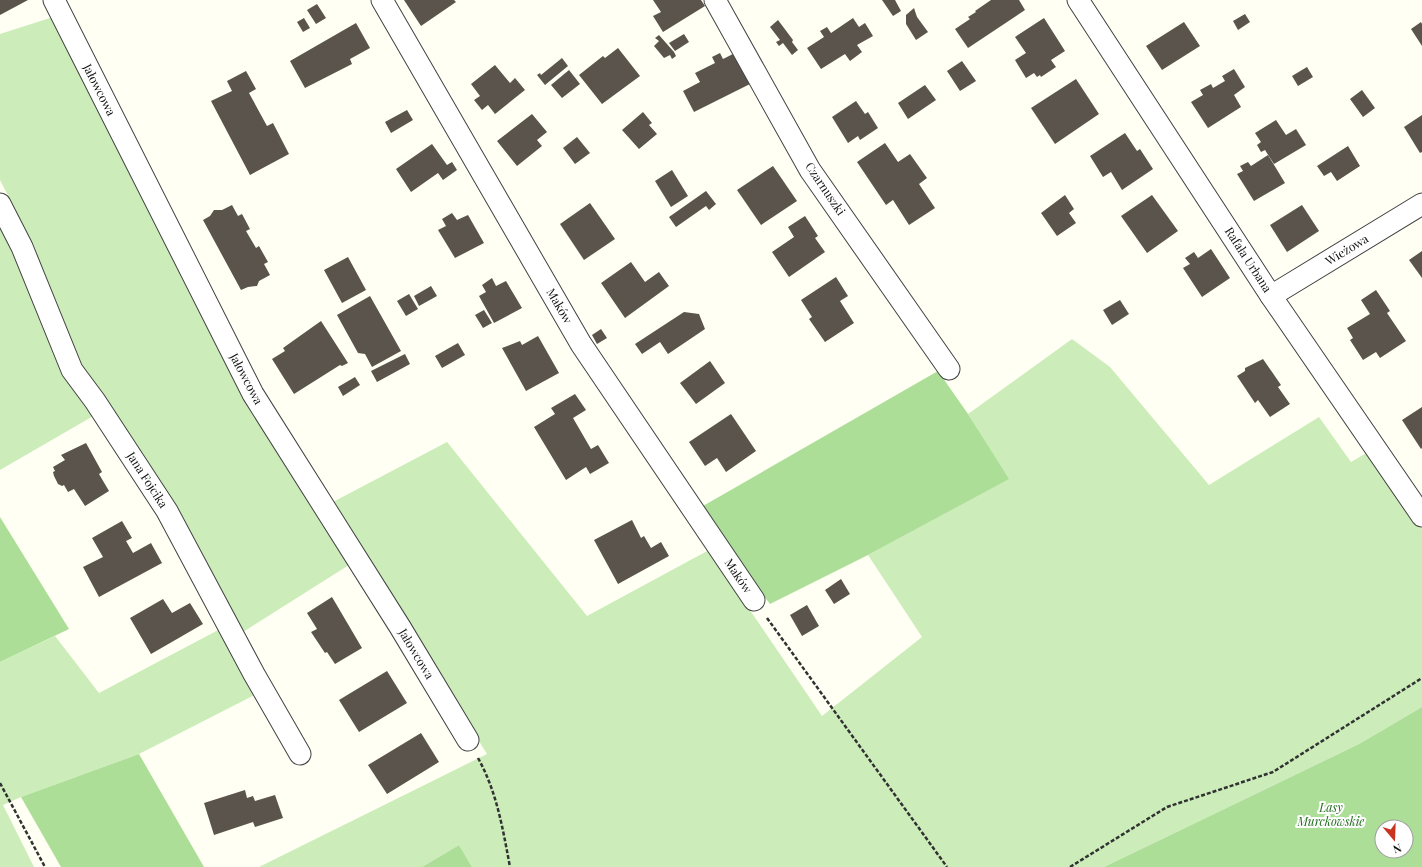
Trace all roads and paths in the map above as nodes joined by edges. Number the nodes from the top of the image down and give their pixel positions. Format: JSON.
{"nodes":[{"id":1,"x":54,"y":0,"type":"edge"},
{"id":2,"x":382,"y":0,"type":"edge"},
{"id":3,"x":715,"y":0,"type":"edge"},
{"id":4,"x":1078,"y":0,"type":"edge"},
{"id":5,"x":0,"y":204,"type":"edge"},
{"id":6,"x":1422,"y":204,"type":"edge"},
{"id":7,"x":1271,"y":296,"type":"junction"},
{"id":8,"x":949,"y":369,"type":"dead end"},
{"id":9,"x":1422,"y":516,"type":"edge"},
{"id":10,"x":754,"y":600,"type":"joint"},
{"id":11,"x":1422,"y":678,"type":"edge"},
{"id":12,"x":468,"y":740,"type":"joint"},
{"id":13,"x":300,"y":754,"type":"dead end"},
{"id":14,"x":0,"y":783,"type":"edge"},
{"id":15,"x":45,"y":867,"type":"edge"},
{"id":16,"x":510,"y":867,"type":"edge"},
{"id":17,"x":947,"y":867,"type":"edge"},
{"id":18,"x":1070,"y":867,"type":"edge"}],
"edges":[{"from":1,"to":12,"type":"street","name":"Jałowcowa"},
{"from":2,"to":10,"type":"street","name":"Maków"},
{"from":3,"to":8,"type":"street","name":"Czarnuszki"},
{"from":4,"to":7,"type":"street","name":"Rafała Urbana"},
{"from":5,"to":13,"type":"street","name":"Jana Fojcika"},
{"from":6,"to":7,"type":"street","name":"Wieżowa"},
{"from":7,"to":9,"type":"street","name":"Rafała Urbana"},
{"from":10,"to":17,"type":"path"},
{"from":11,"to":18,"type":"path"},
{"from":12,"to":16,"type":"path"},
{"from":14,"to":15,"type":"path"}]}
